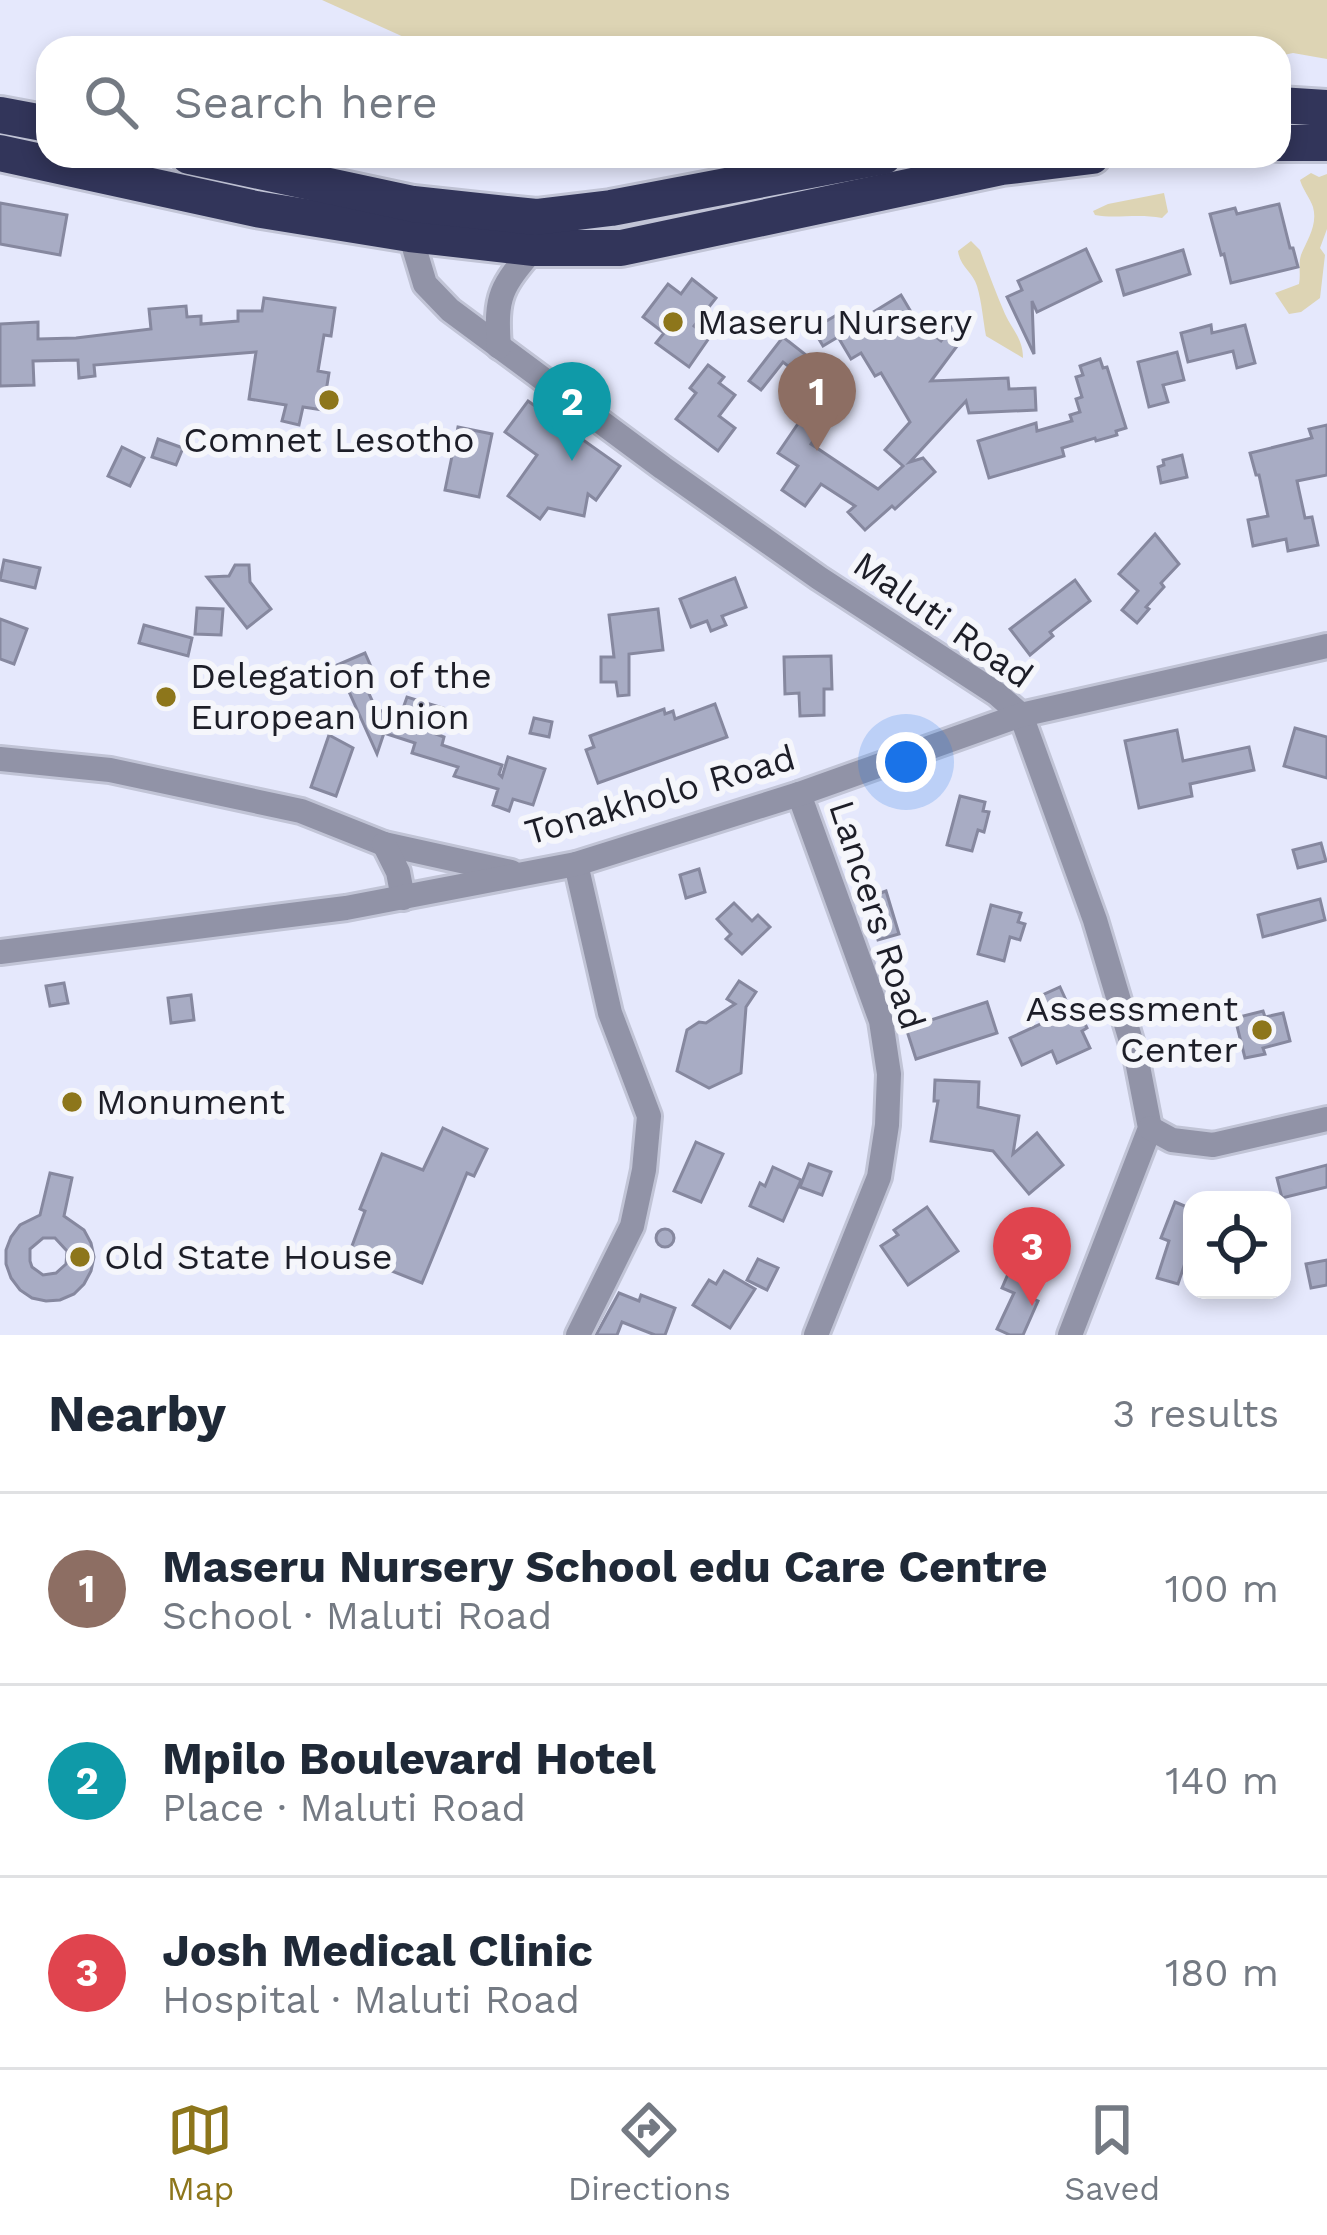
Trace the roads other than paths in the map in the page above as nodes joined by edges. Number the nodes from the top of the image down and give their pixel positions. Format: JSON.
{"nodes":[{"id":1,"x":1291,"y":106,"type":"edge"},
{"id":2,"x":1327,"y":107,"type":"edge"},
{"id":3,"x":0,"y":115,"type":"edge"},
{"id":4,"x":36,"y":122,"type":"edge"},
{"id":5,"x":1291,"y":143,"type":"edge"},
{"id":6,"x":1327,"y":143,"type":"edge"},
{"id":7,"x":0,"y":153,"type":"edge"},
{"id":8,"x":36,"y":161,"type":"edge"},
{"id":9,"x":69,"y":168,"type":"edge"},
{"id":10,"x":231,"y":168,"type":"edge"},
{"id":11,"x":821,"y":168,"type":"edge"},
{"id":12,"x":997,"y":168,"type":"edge"},
{"id":13,"x":412,"y":219,"type":"junction"},
{"id":14,"x":534,"y":248,"type":"junction"},
{"id":15,"x":499,"y":346,"type":"junction"},
{"id":16,"x":1327,"y":646,"type":"edge"},
{"id":17,"x":1021,"y":715,"type":"junction"},
{"id":18,"x":0,"y":759,"type":"edge"},
{"id":19,"x":799,"y":794,"type":"junction"},
{"id":20,"x":384,"y":844,"type":"junction"},
{"id":21,"x":577,"y":864,"type":"junction"},
{"id":22,"x":521,"y":874,"type":"junction"},
{"id":23,"x":404,"y":898,"type":"junction"},
{"id":24,"x":0,"y":952,"type":"edge"},
{"id":25,"x":1327,"y":1119,"type":"edge"},
{"id":26,"x":1150,"y":1128,"type":"junction"},
{"id":27,"x":578,"y":1335,"type":"edge"},
{"id":28,"x":816,"y":1335,"type":"edge"},
{"id":29,"x":1070,"y":1335,"type":"edge"}],
"edges":[{"from":1,"to":2,"type":"highway"},
{"from":3,"to":4,"type":"highway"},
{"from":5,"to":6,"type":"highway"},
{"from":7,"to":8,"type":"highway"},
{"from":9,"to":13,"type":"highway"},
{"from":10,"to":13,"type":"highway"},
{"from":11,"to":13,"type":"highway"},
{"from":12,"to":14,"type":"highway"},
{"from":13,"to":14,"type":"highway"},
{"from":13,"to":15,"type":"street","name":"Maluti Road"},
{"from":14,"to":15,"type":"street"},
{"from":15,"to":17,"type":"street","name":"Maluti Road"},
{"from":16,"to":17,"type":"street","name":"Tonakholo Road"},
{"from":17,"to":19,"type":"street","name":"Tonakholo Road"},
{"from":17,"to":26,"type":"street","name":"Maluti Road"},
{"from":18,"to":20,"type":"street"},
{"from":19,"to":21,"type":"street","name":"Tonakholo Road"},
{"from":19,"to":28,"type":"street","name":"Lancers Road"},
{"from":20,"to":22,"type":"street"},
{"from":20,"to":23,"type":"street"},
{"from":21,"to":22,"type":"street","name":"Tonakholo Road"},
{"from":21,"to":27,"type":"street"},
{"from":22,"to":23,"type":"street","name":"Tonakholo Road"},
{"from":23,"to":24,"type":"street","name":"Tonakholo Road"},
{"from":25,"to":26,"type":"street"},
{"from":26,"to":29,"type":"street"}]}
